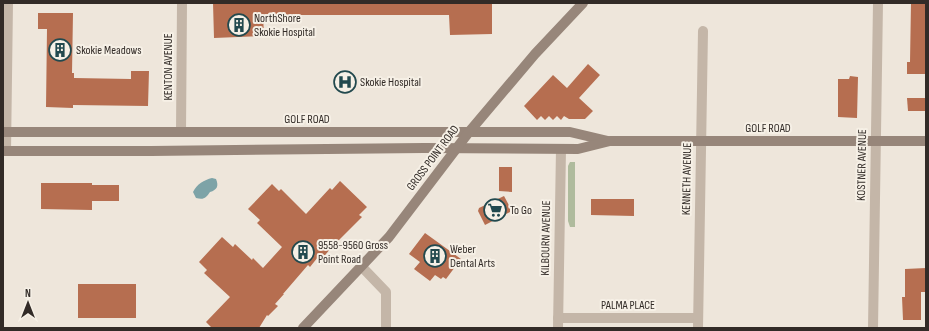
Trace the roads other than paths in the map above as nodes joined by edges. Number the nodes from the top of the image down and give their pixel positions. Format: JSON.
{"nodes":[{"id":1,"x":8,"y":3,"type":"edge"},
{"id":2,"x":182,"y":3,"type":"edge"},
{"id":3,"x":583,"y":3,"type":"edge"},
{"id":4,"x":878,"y":3,"type":"edge"},
{"id":5,"x":703,"y":31,"type":"dead end"},
{"id":6,"x":5,"y":132,"type":"edge"},
{"id":7,"x":181,"y":132,"type":"junction"},
{"id":8,"x":469,"y":132,"type":"junction"},
{"id":9,"x":701,"y":141,"type":"junction"},
{"id":10,"x":875,"y":141,"type":"junction"},
{"id":11,"x":926,"y":141,"type":"edge"},
{"id":12,"x":610,"y":142,"type":"junction"},
{"id":13,"x":457,"y":148,"type":"junction"},
{"id":14,"x":561,"y":149,"type":"junction"},
{"id":15,"x":5,"y":151,"type":"edge"},
{"id":16,"x":362,"y":267,"type":"junction"},
{"id":17,"x":558,"y":323,"type":"edge"},
{"id":18,"x":698,"y":323,"type":"edge"},
{"id":19,"x":303,"y":328,"type":"edge"},
{"id":20,"x":386,"y":328,"type":"edge"},
{"id":21,"x":873,"y":328,"type":"edge"}],
"edges":[{"from":1,"to":6,"type":"street"},
{"from":2,"to":7,"type":"street","name":"KENTON AVENUE"},
{"from":3,"to":8,"type":"main road","name":"GROSS POINT ROAD"},
{"from":4,"to":10,"type":"street","name":"KOSTNER AVENUE"},
{"from":5,"to":9,"type":"street","name":"KENNETH AVENUE"},
{"from":6,"to":7,"type":"main road","name":"GOLF ROAD"},
{"from":6,"to":15,"type":"street"},
{"from":7,"to":8,"type":"main road","name":"GOLF ROAD"},
{"from":8,"to":12,"type":"main road","name":"GOLF ROAD"},
{"from":8,"to":13,"type":"main road","name":"GROSS POINT ROAD"},
{"from":9,"to":10,"type":"main road","name":"GOLF ROAD"},
{"from":9,"to":12,"type":"main road","name":"GOLF ROAD"},
{"from":9,"to":18,"type":"street","name":"KENNETH AVENUE"},
{"from":10,"to":11,"type":"main road","name":"GOLF ROAD"},
{"from":10,"to":21,"type":"street","name":"KOSTNER AVENUE"},
{"from":12,"to":14,"type":"main road","name":"GOLF ROAD"},
{"from":13,"to":14,"type":"main road","name":"GOLF ROAD"},
{"from":13,"to":15,"type":"main road","name":"GOLF ROAD"},
{"from":13,"to":16,"type":"main road","name":"GROSS POINT ROAD"},
{"from":14,"to":17,"type":"street","name":"KILBOURN AVENUE"},
{"from":16,"to":19,"type":"main road","name":"GROSS POINT ROAD"},
{"from":16,"to":20,"type":"street"},
{"from":17,"to":18,"type":"street","name":"PALMA PLACE"}]}
